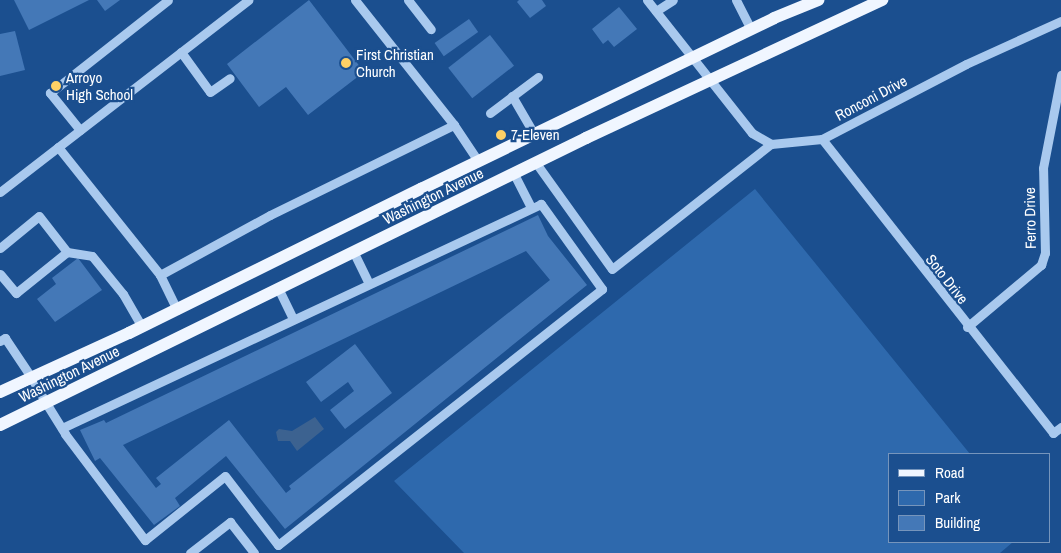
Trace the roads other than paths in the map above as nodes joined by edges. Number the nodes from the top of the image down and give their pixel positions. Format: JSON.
{"nodes":[{"id":1,"x":168,"y":0,"type":"edge"},
{"id":2,"x":248,"y":0,"type":"edge"},
{"id":3,"x":355,"y":0,"type":"edge"},
{"id":4,"x":408,"y":0,"type":"edge"},
{"id":5,"x":647,"y":0,"type":"edge"},
{"id":6,"x":673,"y":0,"type":"edge"},
{"id":7,"x":736,"y":0,"type":"edge"},
{"id":8,"x":882,"y":0,"type":"edge"},
{"id":9,"x":812,"y":1,"type":"edge"},
{"id":10,"x":656,"y":11,"type":"junction"},
{"id":11,"x":1061,"y":21,"type":"edge"},
{"id":12,"x":431,"y":29,"type":"dead end"},
{"id":13,"x":751,"y":29,"type":"junction"},
{"id":14,"x":181,"y":52,"type":"junction"},
{"id":15,"x":692,"y":57,"type":"junction"},
{"id":16,"x":1061,"y":75,"type":"edge"},
{"id":17,"x":538,"y":77,"type":"dead end"},
{"id":18,"x":230,"y":78,"type":"dead end"},
{"id":19,"x":708,"y":80,"type":"junction"},
{"id":20,"x":512,"y":96,"type":"junction"},
{"id":21,"x":490,"y":113,"type":"dead end"},
{"id":22,"x":454,"y":125,"type":"junction"},
{"id":23,"x":80,"y":130,"type":"junction"},
{"id":24,"x":534,"y":134,"type":"junction"},
{"id":25,"x":822,"y":139,"type":"junction"},
{"id":26,"x":771,"y":144,"type":"junction"},
{"id":27,"x":58,"y":147,"type":"junction"},
{"id":28,"x":478,"y":161,"type":"junction"},
{"id":29,"x":536,"y":163,"type":"junction"},
{"id":30,"x":514,"y":174,"type":"junction"},
{"id":31,"x":0,"y":192,"type":"edge"},
{"id":32,"x":531,"y":208,"type":"junction"},
{"id":33,"x":0,"y":248,"type":"edge"},
{"id":34,"x":67,"y":252,"type":"junction"},
{"id":35,"x":354,"y":253,"type":"junction"},
{"id":36,"x":0,"y":274,"type":"edge"},
{"id":37,"x":160,"y":275,"type":"junction"},
{"id":38,"x":369,"y":284,"type":"junction"},
{"id":39,"x":279,"y":290,"type":"junction"},
{"id":40,"x":177,"y":310,"type":"junction"},
{"id":41,"x":293,"y":320,"type":"junction"},
{"id":42,"x":142,"y":327,"type":"junction"},
{"id":43,"x":967,"y":327,"type":"junction"},
{"id":44,"x":0,"y":341,"type":"edge"},
{"id":45,"x":31,"y":377,"type":"junction"},
{"id":46,"x":0,"y":392,"type":"edge"},
{"id":47,"x":46,"y":403,"type":"junction"},
{"id":48,"x":0,"y":425,"type":"edge"},
{"id":49,"x":1061,"y":427,"type":"edge"},
{"id":50,"x":62,"y":428,"type":"junction"},
{"id":51,"x":190,"y":553,"type":"edge"},
{"id":52,"x":254,"y":553,"type":"edge"}],
"edges":[{"from":1,"to":23,"type":"street"},
{"from":2,"to":14,"type":"street"},
{"from":3,"to":22,"type":"street"},
{"from":4,"to":12,"type":"street"},
{"from":5,"to":10,"type":"street"},
{"from":6,"to":10,"type":"street"},
{"from":7,"to":13,"type":"street"},
{"from":8,"to":19,"type":"main road","name":"Washington Avenue"},
{"from":9,"to":13,"type":"main road","name":"Washington Avenue"},
{"from":10,"to":15,"type":"street"},
{"from":11,"to":25,"type":"street","name":"Ronconi Drive"},
{"from":13,"to":15,"type":"main road","name":"Washington Avenue"},
{"from":14,"to":18,"type":"street"},
{"from":14,"to":23,"type":"street"},
{"from":15,"to":19,"type":"street"},
{"from":15,"to":24,"type":"main road","name":"Washington Avenue"},
{"from":16,"to":43,"type":"street","name":"Ferro Drive"},
{"from":17,"to":20,"type":"street"},
{"from":19,"to":26,"type":"street"},
{"from":19,"to":29,"type":"main road","name":"Washington Avenue"},
{"from":20,"to":21,"type":"street"},
{"from":20,"to":24,"type":"street"},
{"from":22,"to":28,"type":"street"},
{"from":22,"to":37,"type":"street"},
{"from":23,"to":27,"type":"street"},
{"from":24,"to":28,"type":"main road","name":"Washington Avenue"},
{"from":25,"to":26,"type":"street","name":"Ronconi Drive"},
{"from":25,"to":43,"type":"street","name":"Soto Drive"},
{"from":26,"to":29,"type":"street"},
{"from":27,"to":31,"type":"street"},
{"from":27,"to":37,"type":"street"},
{"from":28,"to":40,"type":"main road","name":"Washington Avenue"},
{"from":29,"to":30,"type":"main road","name":"Washington Avenue"},
{"from":30,"to":32,"type":"street"},
{"from":30,"to":35,"type":"main road","name":"Washington Avenue"},
{"from":32,"to":38,"type":"street"},
{"from":32,"to":50,"type":"street"},
{"from":33,"to":34,"type":"street"},
{"from":34,"to":36,"type":"street"},
{"from":34,"to":42,"type":"street"},
{"from":35,"to":38,"type":"street"},
{"from":35,"to":39,"type":"main road","name":"Washington Avenue"},
{"from":37,"to":40,"type":"street"},
{"from":38,"to":41,"type":"street"},
{"from":39,"to":41,"type":"street"},
{"from":39,"to":47,"type":"main road","name":"Washington Avenue"},
{"from":40,"to":42,"type":"main road","name":"Washington Avenue"},
{"from":41,"to":50,"type":"street"},
{"from":42,"to":45,"type":"main road","name":"Washington Avenue"},
{"from":43,"to":49,"type":"street","name":"Soto Drive"},
{"from":44,"to":45,"type":"street"},
{"from":45,"to":46,"type":"main road","name":"Washington Avenue"},
{"from":45,"to":47,"type":"street"},
{"from":47,"to":48,"type":"main road","name":"Washington Avenue"},
{"from":47,"to":50,"type":"street"},
{"from":51,"to":52,"type":"street"}]}
